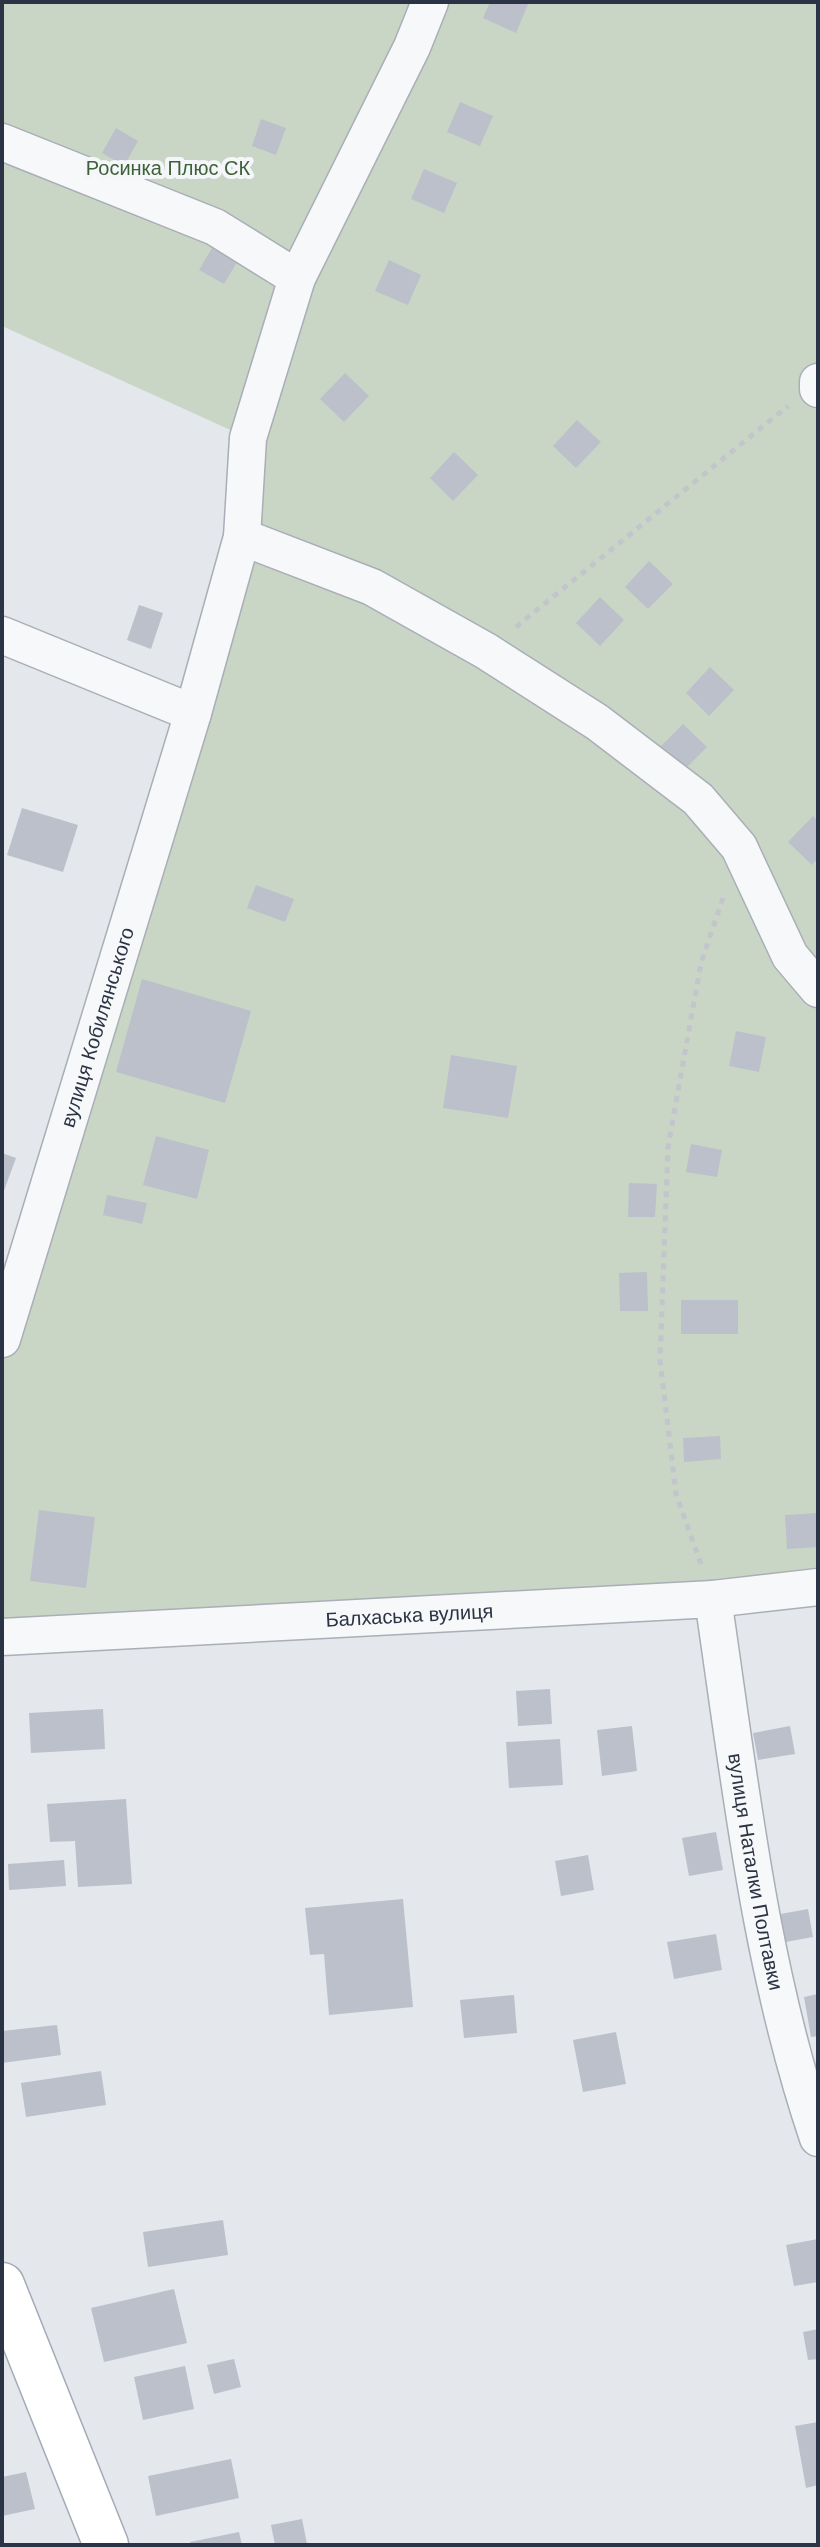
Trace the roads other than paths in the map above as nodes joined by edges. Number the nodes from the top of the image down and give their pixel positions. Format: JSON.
{"nodes":[{"id":1,"x":430,"y":2,"type":"edge"},
{"id":2,"x":2,"y":142,"type":"edge"},
{"id":3,"x":297,"y":278,"type":"junction"},
{"id":4,"x":242,"y":537,"type":"junction"},
{"id":5,"x":2,"y":635,"type":"edge"},
{"id":6,"x":193,"y":713,"type":"junction"},
{"id":7,"x":818,"y":989,"type":"edge"},
{"id":8,"x":2,"y":1339,"type":"edge"},
{"id":9,"x":818,"y":1587,"type":"edge"},
{"id":10,"x":713,"y":1599,"type":"junction"},
{"id":11,"x":2,"y":1637,"type":"edge"},
{"id":12,"x":818,"y":2138,"type":"edge"},
{"id":13,"x":2,"y":2285,"type":"edge"},
{"id":14,"x":106,"y":2545,"type":"edge"}],
"edges":[{"from":1,"to":3,"type":"street","name":"вулиця Кобилянського"},
{"from":2,"to":3,"type":"street"},
{"from":3,"to":4,"type":"street","name":"вулиця Кобилянського"},
{"from":4,"to":6,"type":"street","name":"вулиця Кобилянського"},
{"from":4,"to":7,"type":"street"},
{"from":5,"to":6,"type":"street"},
{"from":6,"to":8,"type":"street","name":"вулиця Кобилянського"},
{"from":9,"to":10,"type":"street","name":"Балхаська вулиця"},
{"from":10,"to":11,"type":"street","name":"Балхаська вулиця"},
{"from":10,"to":12,"type":"street","name":"вулиця Наталки Полтавки"},
{"from":13,"to":14,"type":"main road"}]}
